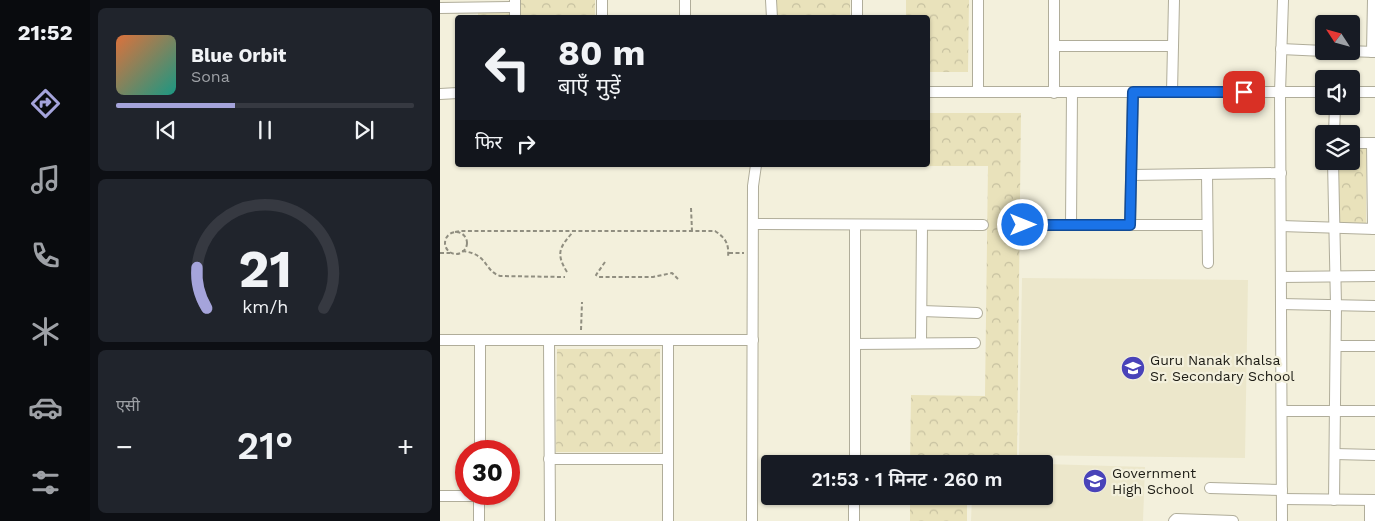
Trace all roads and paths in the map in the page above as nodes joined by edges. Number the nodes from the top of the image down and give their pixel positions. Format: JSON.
{"nodes":[{"id":1,"x":602,"y":0,"type":"edge"},
{"id":2,"x":685,"y":0,"type":"edge"},
{"id":3,"x":772,"y":0,"type":"edge"},
{"id":4,"x":857,"y":0,"type":"edge"},
{"id":5,"x":978,"y":0,"type":"edge"},
{"id":6,"x":1054,"y":0,"type":"edge"},
{"id":7,"x":1174,"y":0,"type":"edge"},
{"id":8,"x":1282,"y":0,"type":"edge"},
{"id":9,"x":1373,"y":0,"type":"edge"},
{"id":10,"x":440,"y":8,"type":"edge"},
{"id":11,"x":515,"y":8,"type":"edge"},
{"id":12,"x":473,"y":13,"type":"edge"},
{"id":13,"x":602,"y":15,"type":"edge"},
{"id":14,"x":685,"y":15,"type":"edge"},
{"id":15,"x":772,"y":15,"type":"edge"},
{"id":16,"x":857,"y":15,"type":"edge"},
{"id":17,"x":1054,"y":46,"type":"junction"},
{"id":18,"x":1173,"y":46,"type":"junction"},
{"id":19,"x":1281,"y":49,"type":"junction"},
{"id":20,"x":1315,"y":51,"type":"edge"},
{"id":21,"x":1360,"y":52,"type":"edge"},
{"id":22,"x":1374,"y":52,"type":"edge"},
{"id":23,"x":930,"y":92,"type":"edge"},
{"id":24,"x":978,"y":92,"type":"junction"},
{"id":25,"x":1072,"y":92,"type":"junction"},
{"id":26,"x":1133,"y":92,"type":"junction"},
{"id":27,"x":1172,"y":92,"type":"junction"},
{"id":28,"x":1280,"y":92,"type":"junction"},
{"id":29,"x":1315,"y":92,"type":"edge"},
{"id":30,"x":1360,"y":92,"type":"edge"},
{"id":31,"x":1375,"y":92,"type":"edge"},
{"id":32,"x":1054,"y":93,"type":"junction"},
{"id":33,"x":440,"y":94,"type":"edge"},
{"id":34,"x":455,"y":94,"type":"edge"},
{"id":35,"x":1360,"y":143,"type":"edge"},
{"id":36,"x":1374,"y":143,"type":"edge"},
{"id":37,"x":754,"y":167,"type":"edge"},
{"id":38,"x":1333,"y":170,"type":"edge"},
{"id":39,"x":1281,"y":173,"type":"junction"},
{"id":40,"x":1207,"y":174,"type":"junction"},
{"id":41,"x":1131,"y":175,"type":"junction"},
{"id":42,"x":692,"y":208,"type":"dead end"},
{"id":43,"x":753,"y":224,"type":"junction"},
{"id":44,"x":855,"y":225,"type":"junction"},
{"id":45,"x":922,"y":225,"type":"junction"},
{"id":46,"x":1023,"y":225,"type":"dead end"},
{"id":47,"x":1130,"y":225,"type":"junction"},
{"id":48,"x":1207,"y":225,"type":"junction"},
{"id":49,"x":983,"y":226,"type":"dead end"},
{"id":50,"x":1071,"y":226,"type":"junction"},
{"id":51,"x":1281,"y":226,"type":"junction"},
{"id":52,"x":1334,"y":228,"type":"junction"},
{"id":53,"x":1374,"y":229,"type":"edge"},
{"id":54,"x":692,"y":231,"type":"junction"},
{"id":55,"x":455,"y":232,"type":"junction"},
{"id":56,"x":573,"y":232,"type":"junction"},
{"id":57,"x":462,"y":251,"type":"junction"},
{"id":58,"x":440,"y":253,"type":"edge"},
{"id":59,"x":452,"y":253,"type":"junction"},
{"id":60,"x":753,"y":253,"type":"junction"},
{"id":61,"x":728,"y":254,"type":"junction"},
{"id":62,"x":728,"y":258,"type":"dead end"},
{"id":63,"x":605,"y":262,"type":"dead end"},
{"id":64,"x":1208,"y":263,"type":"dead end"},
{"id":65,"x":567,"y":272,"type":"dead end"},
{"id":66,"x":1335,"y":276,"type":"junction"},
{"id":67,"x":1375,"y":276,"type":"edge"},
{"id":68,"x":565,"y":277,"type":"dead end"},
{"id":69,"x":1282,"y":277,"type":"junction"},
{"id":70,"x":678,"y":279,"type":"dead end"},
{"id":71,"x":582,"y":302,"type":"dead end"},
{"id":72,"x":1281,"y":304,"type":"junction"},
{"id":73,"x":1336,"y":306,"type":"junction"},
{"id":74,"x":1375,"y":306,"type":"edge"},
{"id":75,"x":922,"y":311,"type":"junction"},
{"id":76,"x":977,"y":313,"type":"dead end"},
{"id":77,"x":440,"y":340,"type":"edge"},
{"id":78,"x":480,"y":340,"type":"junction"},
{"id":79,"x":549,"y":340,"type":"junction"},
{"id":80,"x":581,"y":340,"type":"junction"},
{"id":81,"x":668,"y":340,"type":"junction"},
{"id":82,"x":753,"y":340,"type":"junction"},
{"id":83,"x":922,"y":343,"type":"junction"},
{"id":84,"x":975,"y":343,"type":"dead end"},
{"id":85,"x":855,"y":344,"type":"junction"},
{"id":86,"x":1336,"y":346,"type":"junction"},
{"id":87,"x":1375,"y":346,"type":"edge"},
{"id":88,"x":1282,"y":411,"type":"junction"},
{"id":89,"x":1375,"y":411,"type":"edge"},
{"id":90,"x":1335,"y":412,"type":"junction"},
{"id":91,"x":480,"y":440,"type":"edge"},
{"id":92,"x":1335,"y":454,"type":"junction"},
{"id":93,"x":854,"y":455,"type":"edge"},
{"id":94,"x":1375,"y":455,"type":"edge"},
{"id":95,"x":549,"y":459,"type":"junction"},
{"id":96,"x":668,"y":459,"type":"junction"},
{"id":97,"x":1210,"y":488,"type":"dead end"},
{"id":98,"x":1282,"y":495,"type":"junction"},
{"id":99,"x":440,"y":496,"type":"edge"},
{"id":100,"x":455,"y":496,"type":"edge"},
{"id":101,"x":1334,"y":500,"type":"junction"},
{"id":102,"x":1372,"y":500,"type":"edge"},
{"id":103,"x":479,"y":505,"type":"edge"},
{"id":104,"x":854,"y":505,"type":"edge"},
{"id":105,"x":479,"y":521,"type":"edge"},
{"id":106,"x":550,"y":521,"type":"edge"},
{"id":107,"x":668,"y":521,"type":"edge"},
{"id":108,"x":752,"y":521,"type":"edge"},
{"id":109,"x":854,"y":521,"type":"edge"},
{"id":110,"x":1174,"y":521,"type":"edge"},
{"id":111,"x":1233,"y":521,"type":"edge"},
{"id":112,"x":1282,"y":521,"type":"edge"},
{"id":113,"x":1370,"y":521,"type":"edge"}],
"edges":[{"from":1,"to":13,"type":"street"},
{"from":2,"to":14,"type":"street"},
{"from":3,"to":15,"type":"street"},
{"from":4,"to":16,"type":"street"},
{"from":5,"to":24,"type":"street"},
{"from":6,"to":17,"type":"street"},
{"from":7,"to":18,"type":"street"},
{"from":8,"to":19,"type":"street"},
{"from":9,"to":22,"type":"street"},
{"from":10,"to":12,"type":"street"},
{"from":11,"to":12,"type":"street"},
{"from":17,"to":18,"type":"street"},
{"from":17,"to":32,"type":"street"},
{"from":18,"to":27,"type":"street"},
{"from":19,"to":20,"type":"street"},
{"from":19,"to":28,"type":"street"},
{"from":21,"to":22,"type":"street"},
{"from":23,"to":24,"type":"street"},
{"from":24,"to":32,"type":"street"},
{"from":25,"to":26,"type":"street"},
{"from":25,"to":32,"type":"street"},
{"from":25,"to":50,"type":"street"},
{"from":26,"to":27,"type":"street"},
{"from":26,"to":41,"type":"street"},
{"from":27,"to":28,"type":"street"},
{"from":28,"to":29,"type":"street"},
{"from":28,"to":39,"type":"street"},
{"from":30,"to":31,"type":"street"},
{"from":33,"to":34,"type":"street"},
{"from":35,"to":36,"type":"street"},
{"from":36,"to":53,"type":"street"},
{"from":37,"to":43,"type":"street"},
{"from":38,"to":52,"type":"street"},
{"from":39,"to":40,"type":"street"},
{"from":39,"to":51,"type":"street"},
{"from":40,"to":41,"type":"street"},
{"from":40,"to":48,"type":"street"},
{"from":41,"to":47,"type":"street"},
{"from":42,"to":54,"type":"path"},
{"from":43,"to":44,"type":"street"},
{"from":43,"to":60,"type":"street"},
{"from":44,"to":45,"type":"street"},
{"from":44,"to":85,"type":"street"},
{"from":45,"to":49,"type":"street"},
{"from":45,"to":75,"type":"street"},
{"from":46,"to":50,"type":"street"},
{"from":47,"to":48,"type":"street"},
{"from":47,"to":50,"type":"street"},
{"from":48,"to":64,"type":"street"},
{"from":51,"to":52,"type":"street"},
{"from":51,"to":69,"type":"street"},
{"from":52,"to":53,"type":"street"},
{"from":52,"to":66,"type":"street"},
{"from":54,"to":56,"type":"path"},
{"from":54,"to":61,"type":"path"},
{"from":55,"to":56,"type":"path"},
{"from":55,"to":57,"type":"path"},
{"from":55,"to":59,"type":"path"},
{"from":56,"to":65,"type":"path"},
{"from":57,"to":59,"type":"path"},
{"from":57,"to":68,"type":"path"},
{"from":58,"to":59,"type":"path"},
{"from":60,"to":61,"type":"path"},
{"from":60,"to":82,"type":"street"},
{"from":61,"to":62,"type":"path"},
{"from":63,"to":70,"type":"path"},
{"from":66,"to":67,"type":"street"},
{"from":66,"to":69,"type":"street"},
{"from":66,"to":73,"type":"street"},
{"from":69,"to":72,"type":"street"},
{"from":71,"to":80,"type":"path"},
{"from":72,"to":73,"type":"street"},
{"from":72,"to":88,"type":"street"},
{"from":73,"to":74,"type":"street"},
{"from":73,"to":86,"type":"street"},
{"from":75,"to":76,"type":"street"},
{"from":75,"to":83,"type":"street"},
{"from":77,"to":78,"type":"street"},
{"from":78,"to":79,"type":"street"},
{"from":78,"to":91,"type":"street"},
{"from":79,"to":80,"type":"street"},
{"from":79,"to":95,"type":"street"},
{"from":80,"to":81,"type":"street"},
{"from":81,"to":82,"type":"street"},
{"from":81,"to":96,"type":"street"},
{"from":82,"to":108,"type":"street"},
{"from":83,"to":84,"type":"street"},
{"from":83,"to":85,"type":"street"},
{"from":85,"to":93,"type":"street"},
{"from":86,"to":87,"type":"street"},
{"from":86,"to":90,"type":"street"},
{"from":88,"to":90,"type":"street"},
{"from":88,"to":98,"type":"street"},
{"from":89,"to":90,"type":"street"},
{"from":90,"to":92,"type":"street"},
{"from":92,"to":94,"type":"street"},
{"from":92,"to":101,"type":"street"},
{"from":95,"to":96,"type":"street"},
{"from":95,"to":106,"type":"street"},
{"from":96,"to":107,"type":"street"},
{"from":97,"to":98,"type":"street"},
{"from":98,"to":101,"type":"street"},
{"from":98,"to":112,"type":"street"},
{"from":99,"to":100,"type":"street"},
{"from":101,"to":102,"type":"street"},
{"from":102,"to":113,"type":"street"},
{"from":103,"to":105,"type":"street"},
{"from":104,"to":109,"type":"street"},
{"from":110,"to":111,"type":"street"}]}
